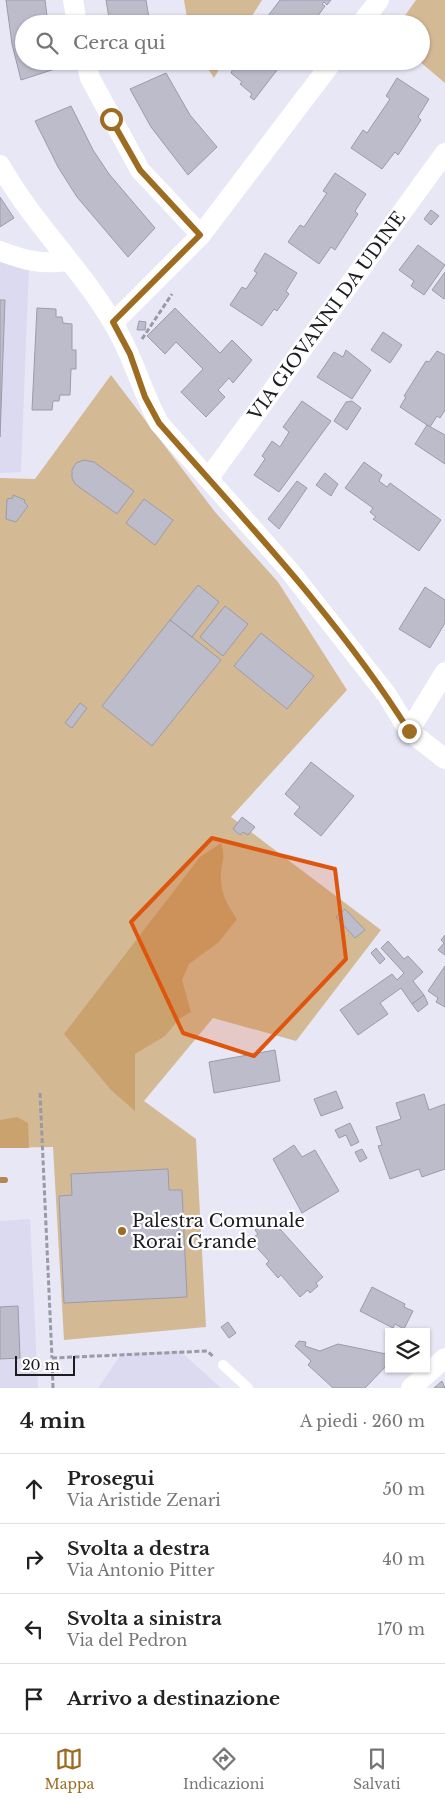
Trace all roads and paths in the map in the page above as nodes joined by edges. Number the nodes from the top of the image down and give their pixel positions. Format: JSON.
{"nodes":[{"id":1,"x":73,"y":0,"type":"edge"},
{"id":2,"x":380,"y":0,"type":"edge"},
{"id":3,"x":76,"y":15,"type":"edge"},
{"id":4,"x":368,"y":15,"type":"edge"},
{"id":5,"x":88,"y":70,"type":"edge"},
{"id":6,"x":326,"y":70,"type":"edge"},
{"id":7,"x":445,"y":152,"type":"edge"},
{"id":8,"x":0,"y":165,"type":"edge"},
{"id":9,"x":200,"y":235,"type":"junction"},
{"id":10,"x":0,"y":251,"type":"edge"},
{"id":11,"x":67,"y":260,"type":"junction"},
{"id":12,"x":113,"y":322,"type":"junction"},
{"id":13,"x":208,"y":478,"type":"junction"},
{"id":14,"x":445,"y":672,"type":"edge"},
{"id":15,"x":409,"y":731,"type":"junction"},
{"id":16,"x":445,"y":759,"type":"edge"},
{"id":17,"x":40,"y":1093,"type":"dead end"},
{"id":18,"x":52,"y":1358,"type":"junction"},
{"id":19,"x":445,"y":1358,"type":"edge"},
{"id":20,"x":223,"y":1365,"type":"joint"},
{"id":21,"x":54,"y":1388,"type":"edge"},
{"id":22,"x":248,"y":1388,"type":"edge"},
{"id":23,"x":411,"y":1388,"type":"edge"}],
"edges":[{"from":1,"to":3,"type":"street"},
{"from":2,"to":4,"type":"street"},
{"from":5,"to":9,"type":"street"},
{"from":6,"to":9,"type":"street"},
{"from":7,"to":13,"type":"street","name":"VIA GIOVANNI DA UDINE"},
{"from":8,"to":11,"type":"street"},
{"from":9,"to":12,"type":"street"},
{"from":10,"to":11,"type":"street"},
{"from":11,"to":12,"type":"street"},
{"from":12,"to":13,"type":"street"},
{"from":13,"to":15,"type":"street"},
{"from":14,"to":15,"type":"street"},
{"from":15,"to":16,"type":"street"},
{"from":17,"to":18,"type":"path"},
{"from":18,"to":20,"type":"path"},
{"from":18,"to":21,"type":"path"},
{"from":19,"to":23,"type":"street"},
{"from":20,"to":22,"type":"lane"}]}
